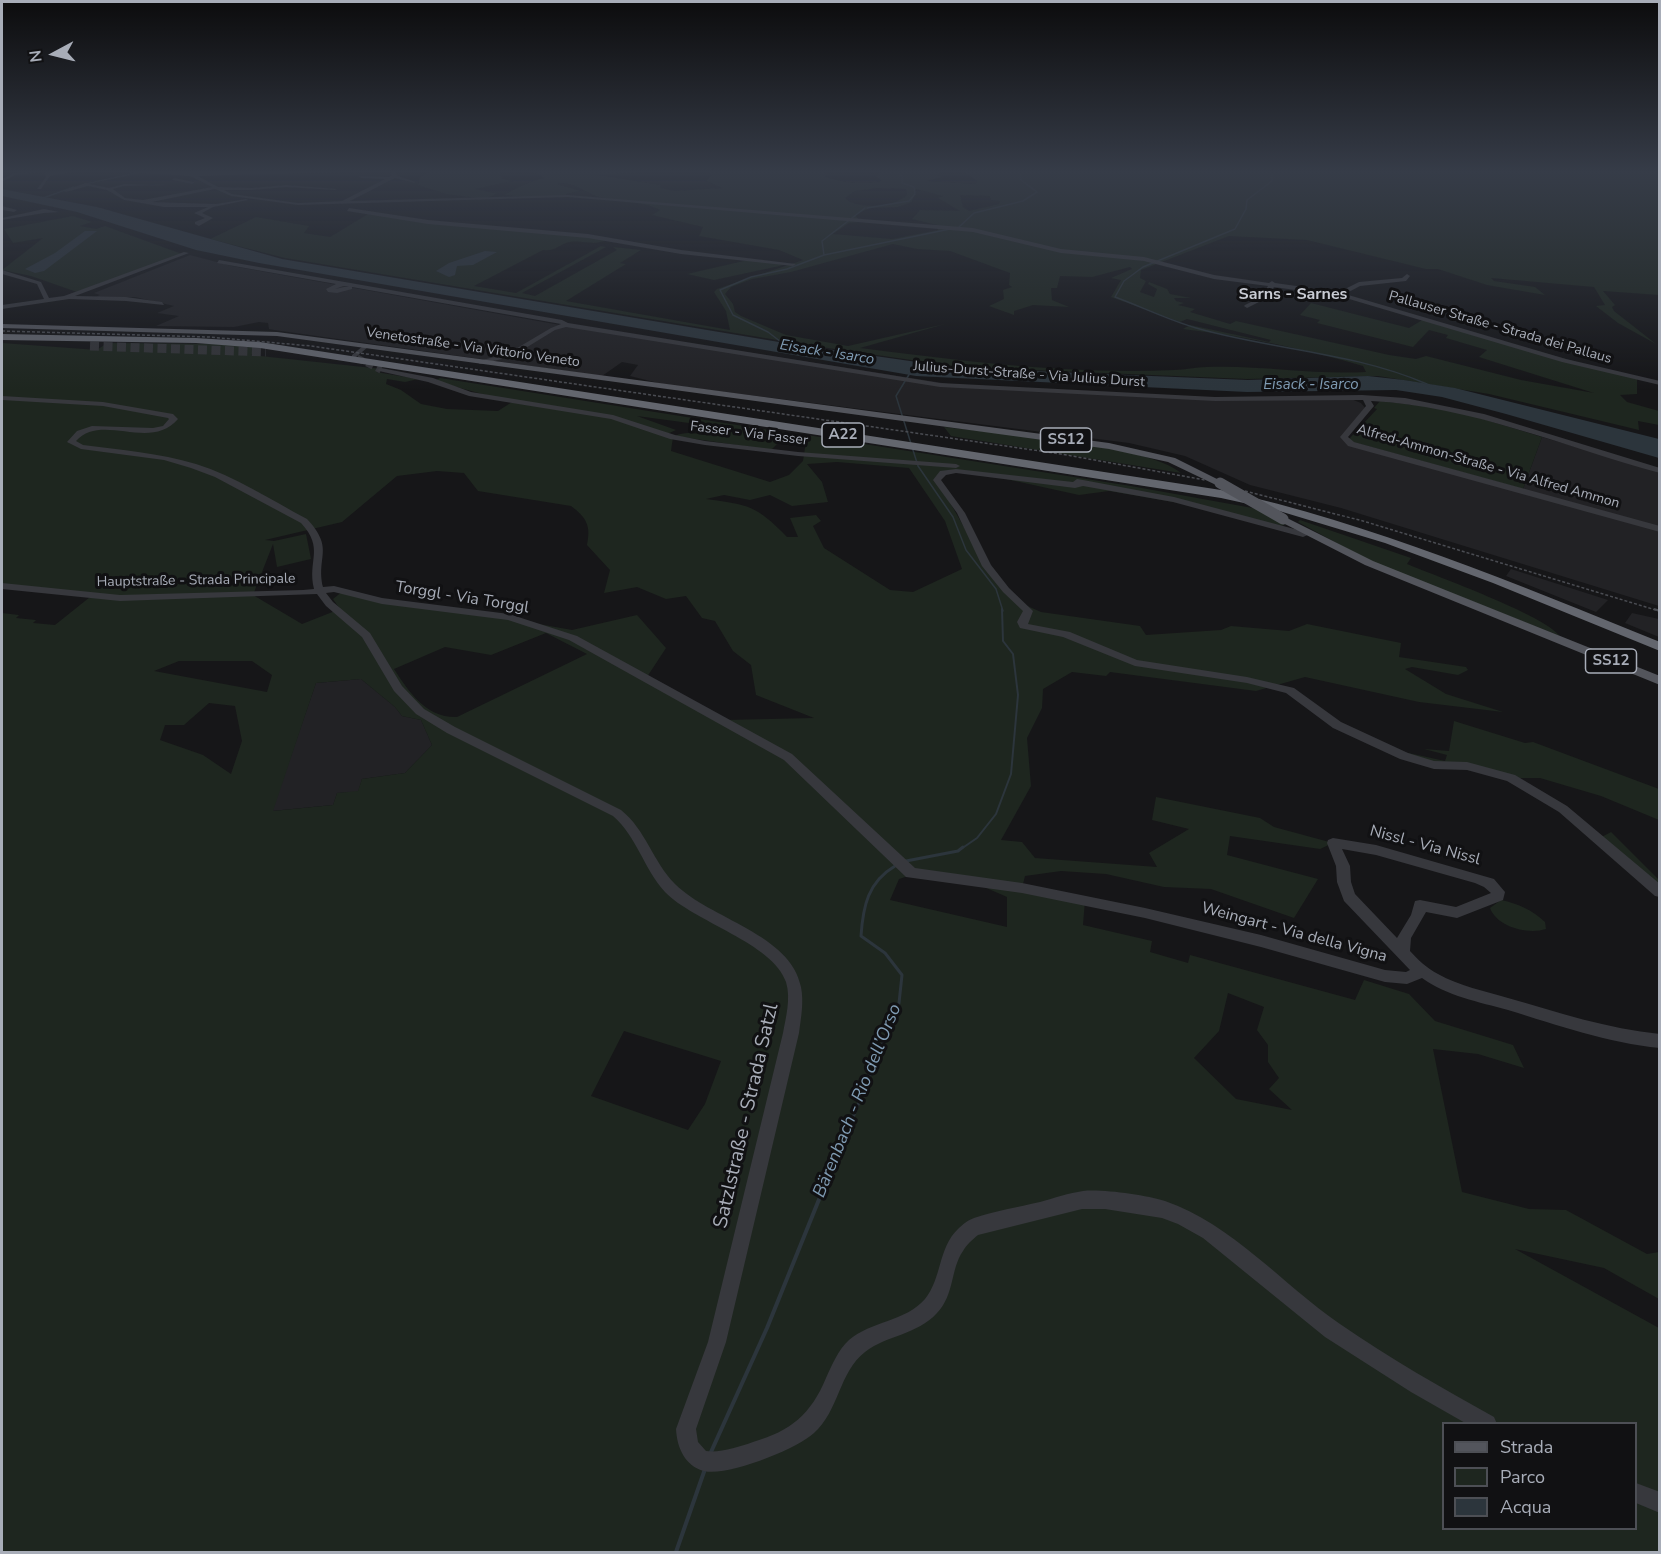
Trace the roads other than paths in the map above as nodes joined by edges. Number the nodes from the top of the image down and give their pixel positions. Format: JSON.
{"nodes":[{"id":1,"x":633,"y":245,"type":"edge"},
{"id":2,"x":1035,"y":245,"type":"edge"},
{"id":3,"x":186,"y":253,"type":"dead end"},
{"id":4,"x":219,"y":262,"type":"dead end"},
{"id":5,"x":793,"y":264,"type":"dead end"},
{"id":6,"x":2,"y":272,"type":"edge"},
{"id":7,"x":1407,"y":276,"type":"dead end"},
{"id":8,"x":1270,"y":286,"type":"junction"},
{"id":9,"x":1251,"y":289,"type":"dead end"},
{"id":10,"x":1340,"y":294,"type":"junction"},
{"id":11,"x":65,"y":298,"type":"junction"},
{"id":12,"x":1328,"y":298,"type":"dead end"},
{"id":13,"x":47,"y":300,"type":"junction"},
{"id":14,"x":162,"y":304,"type":"dead end"},
{"id":15,"x":1246,"y":306,"type":"dead end"},
{"id":16,"x":2,"y":307,"type":"edge"},
{"id":17,"x":2,"y":324,"type":"edge"},
{"id":18,"x":566,"y":325,"type":"junction"},
{"id":19,"x":2,"y":339,"type":"edge"},
{"id":20,"x":90,"y":346,"type":"tunnel mouth"},
{"id":21,"x":365,"y":346,"type":"junction"},
{"id":22,"x":526,"y":347,"type":"junction"},
{"id":23,"x":266,"y":352,"type":"tunnel mouth"},
{"id":24,"x":354,"y":356,"type":"dead end"},
{"id":25,"x":509,"y":356,"type":"junction"},
{"id":26,"x":480,"y":362,"type":"junction"},
{"id":27,"x":501,"y":365,"type":"junction"},
{"id":28,"x":381,"y":370,"type":"tunnel mouth"},
{"id":29,"x":1659,"y":383,"type":"edge"},
{"id":30,"x":1346,"y":397,"type":"junction"},
{"id":31,"x":1362,"y":397,"type":"junction"},
{"id":32,"x":2,"y":398,"type":"edge"},
{"id":33,"x":1382,"y":398,"type":"junction"},
{"id":34,"x":1367,"y":407,"type":"junction"},
{"id":35,"x":1659,"y":471,"type":"edge"},
{"id":36,"x":1083,"y":483,"type":"junction"},
{"id":37,"x":1659,"y":529,"type":"edge"},
{"id":38,"x":1306,"y":532,"type":"junction"},
{"id":39,"x":2,"y":586,"type":"edge"},
{"id":40,"x":319,"y":591,"type":"junction"},
{"id":41,"x":1659,"y":647,"type":"edge"},
{"id":42,"x":1659,"y":652,"type":"edge"},
{"id":43,"x":1659,"y":681,"type":"edge"},
{"id":44,"x":911,"y":873,"type":"joint"},
{"id":45,"x":1659,"y":892,"type":"edge"},
{"id":46,"x":1403,"y":950,"type":"junction"},
{"id":47,"x":1421,"y":972,"type":"junction"},
{"id":48,"x":1659,"y":1041,"type":"edge"},
{"id":49,"x":1483,"y":1422,"type":"edge"},
{"id":50,"x":1637,"y":1494,"type":"edge"},
{"id":51,"x":1659,"y":1503,"type":"edge"}],
"edges":[{"from":1,"to":5,"type":"street"},
{"from":2,"to":8,"type":"street","name":"Pallauser Straße - Strada dei Pallaus"},
{"from":3,"to":11,"type":"street"},
{"from":4,"to":18,"type":"street","name":"Julius-Durst-Straße - Via Julius Durst"},
{"from":6,"to":13,"type":"street"},
{"from":7,"to":10,"type":"street"},
{"from":8,"to":9,"type":"street"},
{"from":8,"to":10,"type":"street","name":"Pallauser Straße - Strada dei Pallaus"},
{"from":8,"to":12,"type":"street"},
{"from":8,"to":15,"type":"street"},
{"from":10,"to":29,"type":"street","name":"Pallauser Straße - Strada dei Pallaus"},
{"from":11,"to":13,"type":"street"},
{"from":11,"to":14,"type":"street"},
{"from":13,"to":16,"type":"street"},
{"from":17,"to":21,"type":"main road","name":"Venetostraße - Via Vittorio Veneto","number":"SS12"},
{"from":18,"to":22,"type":"street"},
{"from":18,"to":30,"type":"street","name":"Julius-Durst-Straße - Via Julius Durst"},
{"from":19,"to":20,"type":"highway","number":"A22"},
{"from":19,"to":41,"type":"highway","number":"A22"},
{"from":21,"to":24,"type":"street"},
{"from":21,"to":26,"type":"main road","name":"Venetostraße - Via Vittorio Veneto","number":"SS12"},
{"from":22,"to":25,"type":"street"},
{"from":22,"to":27,"type":"street"},
{"from":23,"to":42,"type":"highway","number":"A22"},
{"from":25,"to":26,"type":"street"},
{"from":25,"to":27,"type":"street"},
{"from":26,"to":27,"type":"main road","name":"Venetostraße - Via Vittorio Veneto","number":"SS12"},
{"from":27,"to":38,"type":"main road","name":"Venetostraße - Via Vittorio Veneto","number":"SS12","bridge":true},
{"from":28,"to":36,"type":"street","name":"Fasser - Via Fasser"},
{"from":30,"to":31,"type":"street","name":"Julius-Durst-Straße - Via Julius Durst"},
{"from":30,"to":34,"type":"street","name":"Alfred-Ammon-Straße - Via Alfred Ammon"},
{"from":31,"to":33,"type":"street","name":"Julius-Durst-Straße - Via Julius Durst"},
{"from":31,"to":34,"type":"street","name":"Alfred-Ammon-Straße - Via Alfred Ammon"},
{"from":32,"to":40,"type":"street","name":"Hauptstraße - Strada Principale"},
{"from":33,"to":34,"type":"street","name":"Alfred-Ammon-Straße - Via Alfred Ammon"},
{"from":33,"to":35,"type":"street","name":"Julius-Durst-Straße - Via Julius Durst"},
{"from":34,"to":37,"type":"street","name":"Alfred-Ammon-Straße - Via Alfred Ammon"},
{"from":36,"to":38,"type":"street"},
{"from":36,"to":45,"type":"street"},
{"from":38,"to":43,"type":"main road","number":"SS12"},
{"from":39,"to":40,"type":"street","name":"Hauptstraße - Strada Principale"},
{"from":40,"to":44,"type":"street","name":"Torggl - Via Torggl"},
{"from":40,"to":49,"type":"street","name":"Satzlstraße - Strada Satzl"},
{"from":44,"to":47,"type":"street","name":"Weingart - Via della Vigna"},
{"from":46,"to":46,"type":"street","name":"Nissl - Via Nissl"},
{"from":46,"to":47,"type":"street","name":"Nissl - Via Nissl"},
{"from":47,"to":48,"type":"street"},
{"from":50,"to":51,"type":"street"}]}
